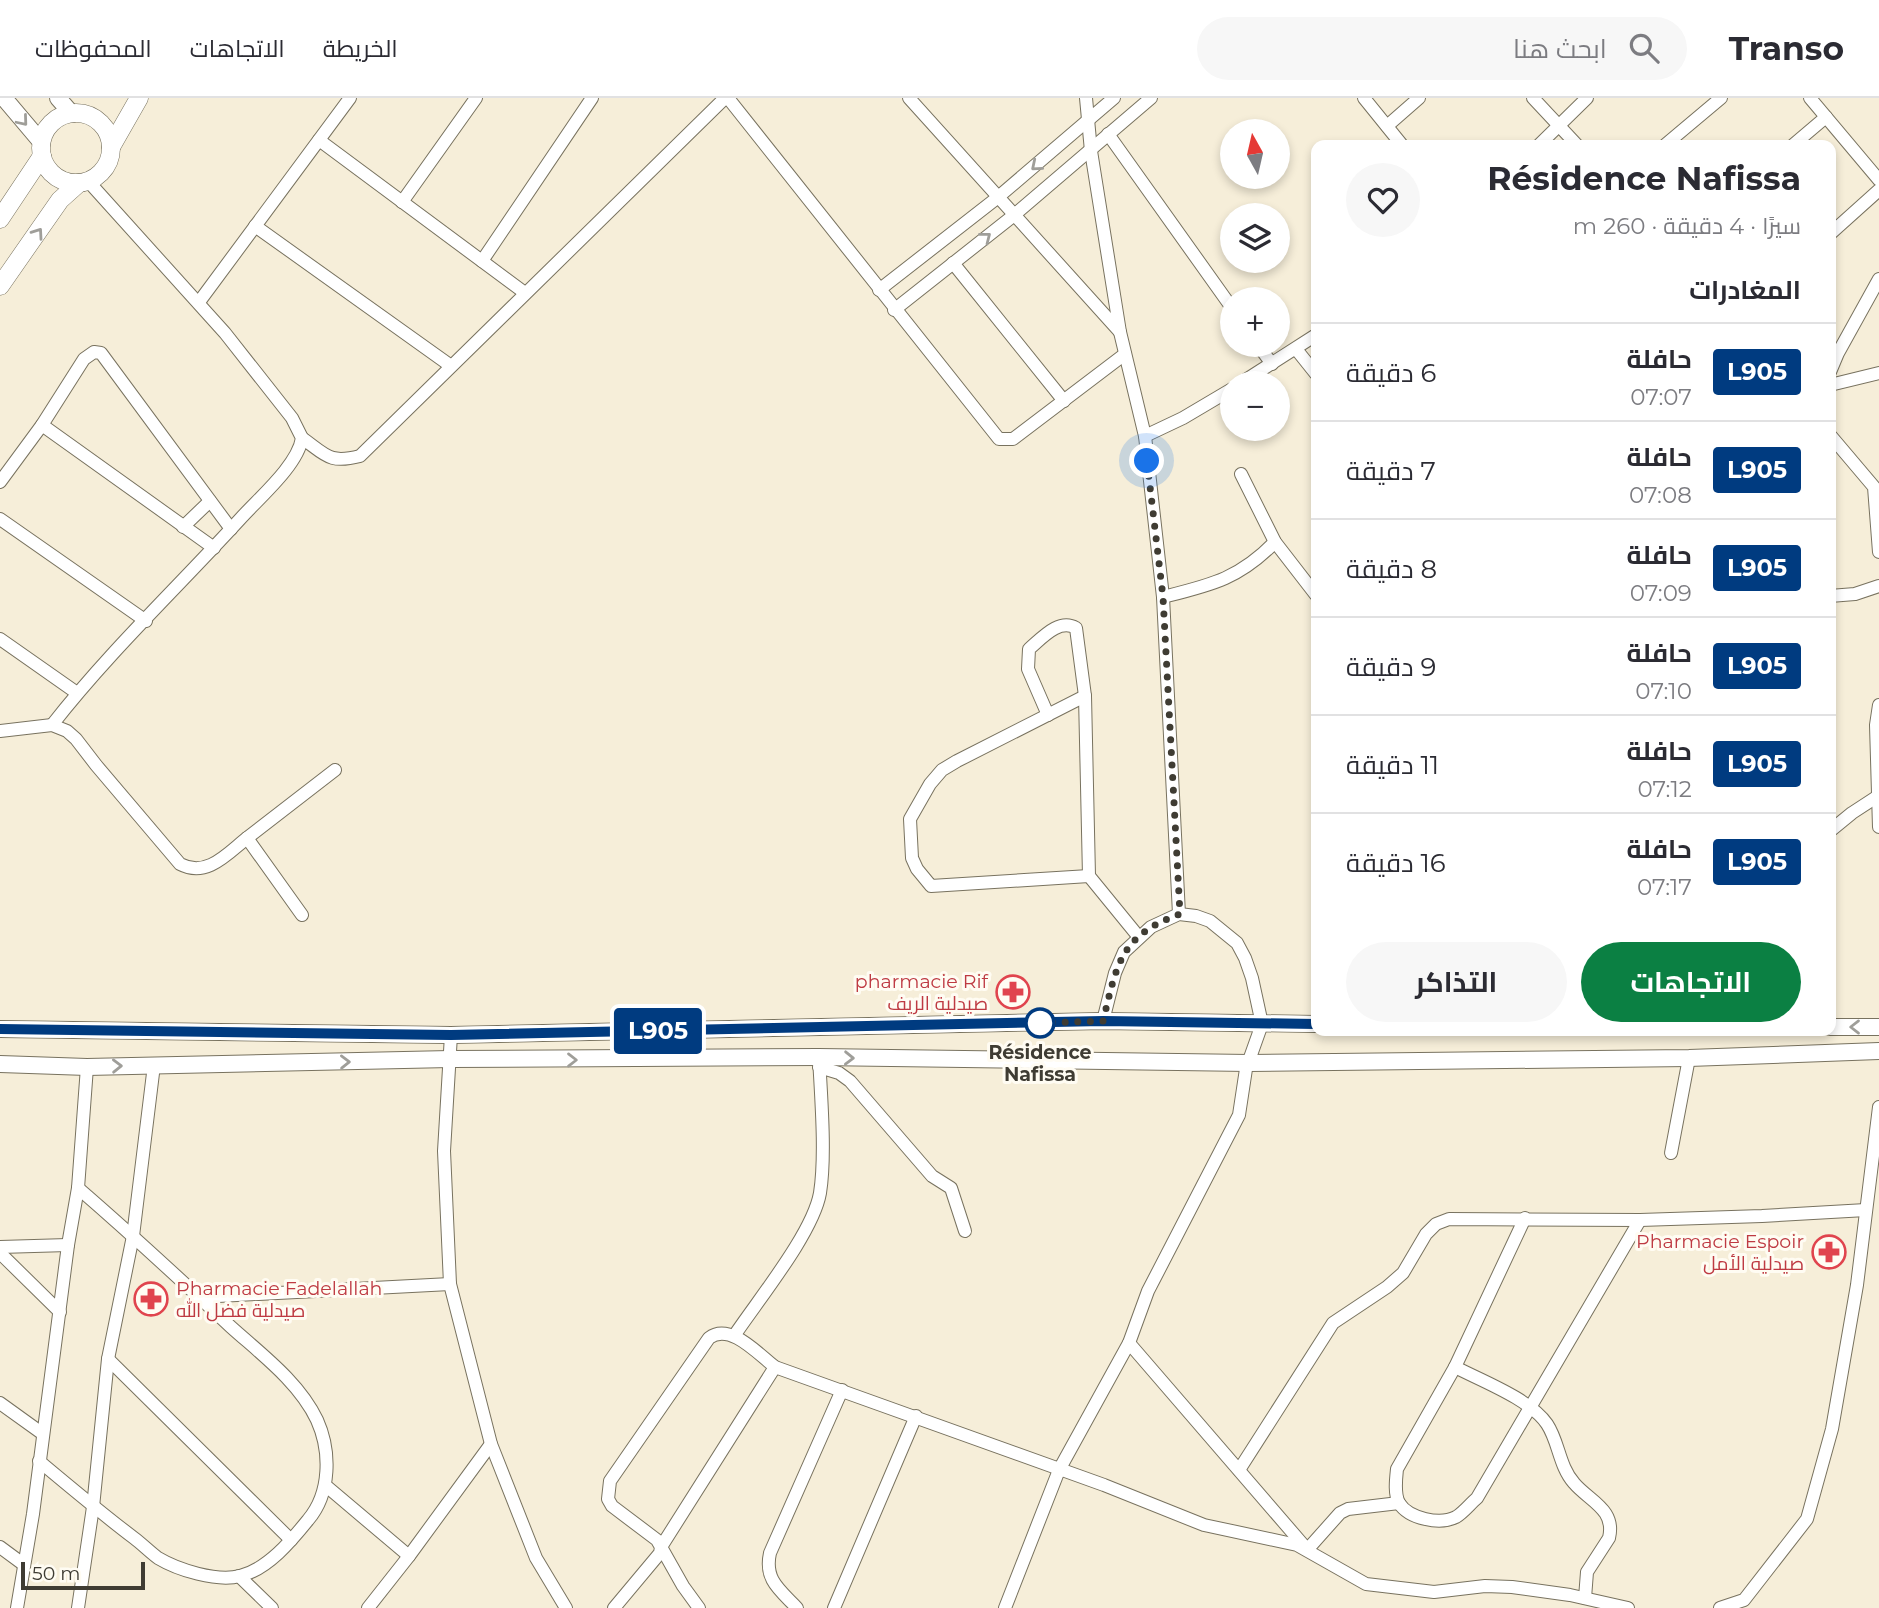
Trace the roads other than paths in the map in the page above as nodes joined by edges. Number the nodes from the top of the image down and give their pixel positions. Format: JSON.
{"nodes":[{"id":1,"x":4,"y":98,"type":"edge"},
{"id":2,"x":58,"y":98,"type":"edge"},
{"id":3,"x":139,"y":98,"type":"edge"},
{"id":4,"x":350,"y":98,"type":"edge"},
{"id":5,"x":477,"y":98,"type":"edge"},
{"id":6,"x":592,"y":98,"type":"edge"},
{"id":7,"x":727,"y":98,"type":"edge"},
{"id":8,"x":909,"y":98,"type":"edge"},
{"id":9,"x":1086,"y":98,"type":"edge"},
{"id":10,"x":1114,"y":98,"type":"edge"},
{"id":11,"x":1152,"y":98,"type":"edge"},
{"id":12,"x":1364,"y":98,"type":"edge"},
{"id":13,"x":1419,"y":98,"type":"edge"},
{"id":14,"x":1533,"y":98,"type":"edge"},
{"id":15,"x":1587,"y":98,"type":"edge"},
{"id":16,"x":1721,"y":98,"type":"edge"},
{"id":17,"x":1810,"y":98,"type":"edge"},
{"id":18,"x":79,"y":108,"type":"edge"},
{"id":19,"x":1826,"y":117,"type":"junction"},
{"id":20,"x":1088,"y":121,"type":"junction"},
{"id":21,"x":1558,"y":125,"type":"junction"},
{"id":22,"x":1387,"y":126,"type":"junction"},
{"id":23,"x":1108,"y":134,"type":"junction"},
{"id":24,"x":319,"y":140,"type":"junction"},
{"id":25,"x":1398,"y":140,"type":"edge"},
{"id":26,"x":1544,"y":140,"type":"edge"},
{"id":27,"x":1572,"y":140,"type":"edge"},
{"id":28,"x":1671,"y":140,"type":"edge"},
{"id":29,"x":1799,"y":140,"type":"edge"},
{"id":30,"x":111,"y":147,"type":"junction"},
{"id":31,"x":42,"y":150,"type":"junction"},
{"id":32,"x":1091,"y":150,"type":"junction"},
{"id":33,"x":1879,"y":180,"type":"edge"},
{"id":34,"x":84,"y":182,"type":"junction"},
{"id":35,"x":1879,"y":190,"type":"edge"},
{"id":36,"x":997,"y":198,"type":"junction"},
{"id":37,"x":402,"y":202,"type":"junction"},
{"id":38,"x":1013,"y":216,"type":"junction"},
{"id":39,"x":0,"y":219,"type":"edge"},
{"id":40,"x":255,"y":226,"type":"junction"},
{"id":41,"x":1836,"y":229,"type":"edge"},
{"id":42,"x":482,"y":261,"type":"junction"},
{"id":43,"x":953,"y":263,"type":"junction"},
{"id":44,"x":1879,"y":279,"type":"edge"},
{"id":45,"x":0,"y":286,"type":"edge"},
{"id":46,"x":879,"y":290,"type":"junction"},
{"id":47,"x":1220,"y":291,"type":"edge"},
{"id":48,"x":525,"y":293,"type":"junction"},
{"id":49,"x":199,"y":302,"type":"junction"},
{"id":50,"x":894,"y":310,"type":"junction"},
{"id":51,"x":1120,"y":332,"type":"junction"},
{"id":52,"x":1311,"y":338,"type":"edge"},
{"id":53,"x":1296,"y":349,"type":"junction"},
{"id":54,"x":1125,"y":354,"type":"junction"},
{"id":55,"x":1267,"y":357,"type":"edge"},
{"id":56,"x":1836,"y":358,"type":"edge"},
{"id":57,"x":1272,"y":364,"type":"junction"},
{"id":58,"x":451,"y":366,"type":"junction"},
{"id":59,"x":1311,"y":368,"type":"edge"},
{"id":60,"x":1261,"y":371,"type":"edge"},
{"id":61,"x":1879,"y":373,"type":"edge"},
{"id":62,"x":1836,"y":384,"type":"edge"},
{"id":63,"x":1220,"y":396,"type":"edge"},
{"id":64,"x":1063,"y":401,"type":"junction"},
{"id":65,"x":42,"y":425,"type":"junction"},
{"id":66,"x":1144,"y":436,"type":"junction"},
{"id":67,"x":302,"y":438,"type":"junction"},
{"id":68,"x":1836,"y":442,"type":"edge"},
{"id":69,"x":1241,"y":474,"type":"dead end"},
{"id":70,"x":0,"y":482,"type":"edge"},
{"id":71,"x":1877,"y":487,"type":"edge"},
{"id":72,"x":210,"y":501,"type":"junction"},
{"id":73,"x":0,"y":519,"type":"edge"},
{"id":74,"x":183,"y":527,"type":"junction"},
{"id":75,"x":231,"y":528,"type":"junction"},
{"id":76,"x":1275,"y":542,"type":"junction"},
{"id":77,"x":214,"y":548,"type":"junction"},
{"id":78,"x":1879,"y":552,"type":"edge"},
{"id":79,"x":1879,"y":586,"type":"edge"},
{"id":80,"x":1311,"y":589,"type":"edge"},
{"id":81,"x":1836,"y":596,"type":"edge"},
{"id":82,"x":1163,"y":597,"type":"junction"},
{"id":83,"x":145,"y":621,"type":"junction"},
{"id":84,"x":0,"y":639,"type":"edge"},
{"id":85,"x":77,"y":693,"type":"junction"},
{"id":86,"x":1085,"y":696,"type":"junction"},
{"id":87,"x":1879,"y":705,"type":"edge"},
{"id":88,"x":1048,"y":715,"type":"junction"},
{"id":89,"x":52,"y":724,"type":"junction"},
{"id":90,"x":0,"y":731,"type":"edge"},
{"id":91,"x":335,"y":770,"type":"dead end"},
{"id":92,"x":1878,"y":796,"type":"edge"},
{"id":93,"x":1836,"y":826,"type":"edge"},
{"id":94,"x":1879,"y":827,"type":"edge"},
{"id":95,"x":247,"y":838,"type":"junction"},
{"id":96,"x":1089,"y":876,"type":"junction"},
{"id":97,"x":1180,"y":914,"type":"junction"},
{"id":98,"x":302,"y":915,"type":"dead end"},
{"id":99,"x":1138,"y":936,"type":"junction"},
{"id":100,"x":1103,"y":1021,"type":"junction"},
{"id":101,"x":1262,"y":1024,"type":"junction"},
{"id":102,"x":1311,"y":1024,"type":"edge"},
{"id":103,"x":1836,"y":1027,"type":"edge"},
{"id":104,"x":1879,"y":1027,"type":"edge"},
{"id":105,"x":0,"y":1029,"type":"edge"},
{"id":106,"x":386,"y":1035,"type":"junction"},
{"id":107,"x":451,"y":1035,"type":"junction"},
{"id":108,"x":1879,"y":1051,"type":"edge"},
{"id":109,"x":1689,"y":1058,"type":"junction"},
{"id":110,"x":450,"y":1059,"type":"junction"},
{"id":111,"x":385,"y":1061,"type":"junction"},
{"id":112,"x":819,"y":1062,"type":"junction"},
{"id":113,"x":1249,"y":1063,"type":"junction"},
{"id":114,"x":0,"y":1064,"type":"edge"},
{"id":115,"x":154,"y":1065,"type":"junction"},
{"id":116,"x":87,"y":1067,"type":"junction"},
{"id":117,"x":1879,"y":1107,"type":"edge"},
{"id":118,"x":1671,"y":1153,"type":"dead end"},
{"id":119,"x":78,"y":1188,"type":"junction"},
{"id":120,"x":1866,"y":1210,"type":"junction"},
{"id":121,"x":1525,"y":1218,"type":"junction"},
{"id":122,"x":1640,"y":1220,"type":"junction"},
{"id":123,"x":965,"y":1231,"type":"dead end"},
{"id":124,"x":133,"y":1236,"type":"junction"},
{"id":125,"x":68,"y":1245,"type":"junction"},
{"id":126,"x":0,"y":1247,"type":"edge"},
{"id":127,"x":0,"y":1253,"type":"edge"},
{"id":128,"x":450,"y":1284,"type":"junction"},
{"id":129,"x":199,"y":1297,"type":"junction"},
{"id":130,"x":60,"y":1312,"type":"junction"},
{"id":131,"x":733,"y":1336,"type":"junction"},
{"id":132,"x":1129,"y":1343,"type":"junction"},
{"id":133,"x":108,"y":1359,"type":"junction"},
{"id":134,"x":775,"y":1367,"type":"junction"},
{"id":135,"x":1455,"y":1367,"type":"junction"},
{"id":136,"x":842,"y":1390,"type":"junction"},
{"id":137,"x":0,"y":1403,"type":"edge"},
{"id":138,"x":1530,"y":1407,"type":"junction"},
{"id":139,"x":916,"y":1416,"type":"junction"},
{"id":140,"x":43,"y":1434,"type":"junction"},
{"id":141,"x":491,"y":1444,"type":"junction"},
{"id":142,"x":39,"y":1461,"type":"junction"},
{"id":143,"x":1059,"y":1470,"type":"junction"},
{"id":144,"x":1240,"y":1471,"type":"junction"},
{"id":145,"x":325,"y":1485,"type":"junction"},
{"id":146,"x":1399,"y":1503,"type":"junction"},
{"id":147,"x":93,"y":1507,"type":"junction"},
{"id":148,"x":291,"y":1540,"type":"junction"},
{"id":149,"x":0,"y":1547,"type":"edge"},
{"id":150,"x":661,"y":1547,"type":"junction"},
{"id":151,"x":1307,"y":1550,"type":"junction"},
{"id":152,"x":410,"y":1556,"type":"junction"},
{"id":153,"x":23,"y":1564,"type":"junction"},
{"id":154,"x":239,"y":1576,"type":"junction"},
{"id":155,"x":1585,"y":1598,"type":"junction"},
{"id":156,"x":17,"y":1608,"type":"edge"},
{"id":157,"x":78,"y":1608,"type":"edge"},
{"id":158,"x":272,"y":1608,"type":"edge"},
{"id":159,"x":368,"y":1608,"type":"edge"},
{"id":160,"x":566,"y":1608,"type":"edge"},
{"id":161,"x":614,"y":1608,"type":"edge"},
{"id":162,"x":699,"y":1608,"type":"edge"},
{"id":163,"x":797,"y":1608,"type":"edge"},
{"id":164,"x":834,"y":1608,"type":"edge"},
{"id":165,"x":1005,"y":1608,"type":"edge"},
{"id":166,"x":1628,"y":1608,"type":"edge"},
{"id":167,"x":1720,"y":1608,"type":"edge"}],
"edges":[{"from":1,"to":31,"type":"street","one_way":true},
{"from":2,"to":18,"type":"street"},
{"from":3,"to":30,"type":"main road"},
{"from":4,"to":24,"type":"street"},
{"from":5,"to":37,"type":"street"},
{"from":6,"to":42,"type":"street"},
{"from":7,"to":46,"type":"street"},
{"from":7,"to":48,"type":"street"},
{"from":8,"to":36,"type":"street"},
{"from":9,"to":20,"type":"street"},
{"from":10,"to":20,"type":"street"},
{"from":11,"to":23,"type":"street"},
{"from":12,"to":22,"type":"street"},
{"from":13,"to":22,"type":"street"},
{"from":14,"to":21,"type":"street"},
{"from":15,"to":21,"type":"street"},
{"from":16,"to":28,"type":"street"},
{"from":17,"to":19,"type":"street"},
{"from":18,"to":30,"type":"main road"},
{"from":18,"to":31,"type":"main road"},
{"from":19,"to":29,"type":"street"},
{"from":19,"to":33,"type":"street"},
{"from":20,"to":32,"type":"street"},
{"from":20,"to":36,"type":"street","one_way":true},
{"from":21,"to":26,"type":"street"},
{"from":21,"to":27,"type":"street"},
{"from":22,"to":25,"type":"street"},
{"from":23,"to":32,"type":"street"},
{"from":23,"to":47,"type":"street"},
{"from":24,"to":37,"type":"street"},
{"from":24,"to":40,"type":"street"},
{"from":30,"to":34,"type":"main road"},
{"from":31,"to":34,"type":"main road"},
{"from":31,"to":39,"type":"main road"},
{"from":32,"to":38,"type":"street"},
{"from":32,"to":51,"type":"street"},
{"from":45,"to":34,"type":"main road","one_way":true},
{"from":34,"to":49,"type":"street"},
{"from":35,"to":41,"type":"street"},
{"from":36,"to":38,"type":"street"},
{"from":36,"to":46,"type":"street"},
{"from":37,"to":42,"type":"street"},
{"from":43,"to":38,"type":"street","one_way":true},
{"from":38,"to":51,"type":"street"},
{"from":40,"to":49,"type":"street"},
{"from":40,"to":58,"type":"street"},
{"from":42,"to":48,"type":"street"},
{"from":43,"to":50,"type":"street"},
{"from":43,"to":64,"type":"street"},
{"from":44,"to":56,"type":"street"},
{"from":46,"to":50,"type":"street"},
{"from":48,"to":58,"type":"street"},
{"from":49,"to":67,"type":"street"},
{"from":50,"to":64,"type":"street"},
{"from":51,"to":54,"type":"street"},
{"from":52,"to":53,"type":"street"},
{"from":53,"to":57,"type":"street"},
{"from":53,"to":59,"type":"street"},
{"from":54,"to":64,"type":"street"},
{"from":54,"to":66,"type":"street"},
{"from":55,"to":57,"type":"street"},
{"from":57,"to":60,"type":"street"},
{"from":58,"to":67,"type":"street"},
{"from":61,"to":62,"type":"street"},
{"from":63,"to":66,"type":"street"},
{"from":65,"to":70,"type":"street"},
{"from":65,"to":72,"type":"street"},
{"from":65,"to":74,"type":"street"},
{"from":66,"to":82,"type":"street"},
{"from":67,"to":75,"type":"street"},
{"from":68,"to":71,"type":"street"},
{"from":69,"to":76,"type":"street"},
{"from":71,"to":78,"type":"street"},
{"from":72,"to":74,"type":"street"},
{"from":72,"to":75,"type":"street"},
{"from":73,"to":83,"type":"street"},
{"from":74,"to":77,"type":"street"},
{"from":75,"to":77,"type":"street"},
{"from":76,"to":80,"type":"street"},
{"from":76,"to":82,"type":"street"},
{"from":77,"to":83,"type":"street"},
{"from":79,"to":81,"type":"street"},
{"from":82,"to":97,"type":"street"},
{"from":83,"to":85,"type":"street"},
{"from":84,"to":85,"type":"street"},
{"from":85,"to":89,"type":"street"},
{"from":86,"to":88,"type":"street"},
{"from":86,"to":88,"type":"street"},
{"from":86,"to":96,"type":"street"},
{"from":87,"to":92,"type":"street"},
{"from":88,"to":96,"type":"street"},
{"from":89,"to":90,"type":"street"},
{"from":89,"to":95,"type":"street"},
{"from":91,"to":95,"type":"street"},
{"from":92,"to":93,"type":"street"},
{"from":92,"to":94,"type":"street"},
{"from":95,"to":98,"type":"street"},
{"from":96,"to":99,"type":"street"},
{"from":97,"to":99,"type":"street"},
{"from":97,"to":101,"type":"street"},
{"from":99,"to":100,"type":"street"},
{"from":100,"to":101,"type":"street"},
{"from":100,"to":107,"type":"street"},
{"from":101,"to":102,"type":"street"},
{"from":101,"to":113,"type":"street"},
{"from":104,"to":103,"type":"street","one_way":true},
{"from":105,"to":106,"type":"street"},
{"from":106,"to":107,"type":"street"},
{"from":106,"to":111,"type":"street"},
{"from":107,"to":110,"type":"street"},
{"from":108,"to":109,"type":"street"},
{"from":109,"to":113,"type":"street"},
{"from":109,"to":118,"type":"street"},
{"from":110,"to":111,"type":"street"},
{"from":110,"to":112,"type":"street","one_way":true},
{"from":110,"to":128,"type":"street"},
{"from":115,"to":111,"type":"street","one_way":true},
{"from":112,"to":113,"type":"street","one_way":true},
{"from":112,"to":123,"type":"street"},
{"from":112,"to":131,"type":"street"},
{"from":113,"to":132,"type":"street"},
{"from":114,"to":116,"type":"street"},
{"from":116,"to":115,"type":"street","one_way":true},
{"from":115,"to":124,"type":"street"},
{"from":116,"to":119,"type":"street"},
{"from":117,"to":120,"type":"street"},
{"from":119,"to":124,"type":"street"},
{"from":119,"to":125,"type":"street"},
{"from":120,"to":122,"type":"street"},
{"from":120,"to":167,"type":"street"},
{"from":121,"to":122,"type":"street"},
{"from":121,"to":135,"type":"street"},
{"from":121,"to":144,"type":"street"},
{"from":122,"to":138,"type":"street"},
{"from":124,"to":129,"type":"street"},
{"from":124,"to":133,"type":"street"},
{"from":125,"to":126,"type":"street"},
{"from":125,"to":130,"type":"street"},
{"from":127,"to":130,"type":"street"},
{"from":128,"to":129,"type":"street"},
{"from":128,"to":141,"type":"street"},
{"from":129,"to":145,"type":"street"},
{"from":130,"to":140,"type":"street"},
{"from":131,"to":134,"type":"street"},
{"from":131,"to":150,"type":"street"},
{"from":132,"to":143,"type":"street"},
{"from":132,"to":144,"type":"street"},
{"from":133,"to":147,"type":"street"},
{"from":133,"to":148,"type":"street"},
{"from":134,"to":136,"type":"street"},
{"from":134,"to":150,"type":"street"},
{"from":135,"to":138,"type":"street"},
{"from":135,"to":146,"type":"street"},
{"from":136,"to":139,"type":"street"},
{"from":136,"to":163,"type":"street"},
{"from":137,"to":140,"type":"street"},
{"from":138,"to":146,"type":"street"},
{"from":138,"to":155,"type":"street"},
{"from":139,"to":143,"type":"street"},
{"from":139,"to":164,"type":"street"},
{"from":140,"to":142,"type":"street"},
{"from":141,"to":152,"type":"street"},
{"from":141,"to":160,"type":"street"},
{"from":142,"to":147,"type":"street"},
{"from":142,"to":153,"type":"street"},
{"from":143,"to":151,"type":"street"},
{"from":143,"to":165,"type":"street"},
{"from":144,"to":151,"type":"street"},
{"from":145,"to":148,"type":"street"},
{"from":145,"to":152,"type":"street"},
{"from":146,"to":151,"type":"street"},
{"from":147,"to":154,"type":"street"},
{"from":147,"to":157,"type":"street"},
{"from":148,"to":154,"type":"street"},
{"from":149,"to":153,"type":"street"},
{"from":150,"to":161,"type":"street"},
{"from":150,"to":162,"type":"street"},
{"from":151,"to":155,"type":"street"},
{"from":152,"to":159,"type":"street"},
{"from":153,"to":156,"type":"street"},
{"from":154,"to":158,"type":"street"},
{"from":155,"to":166,"type":"street"}]}
